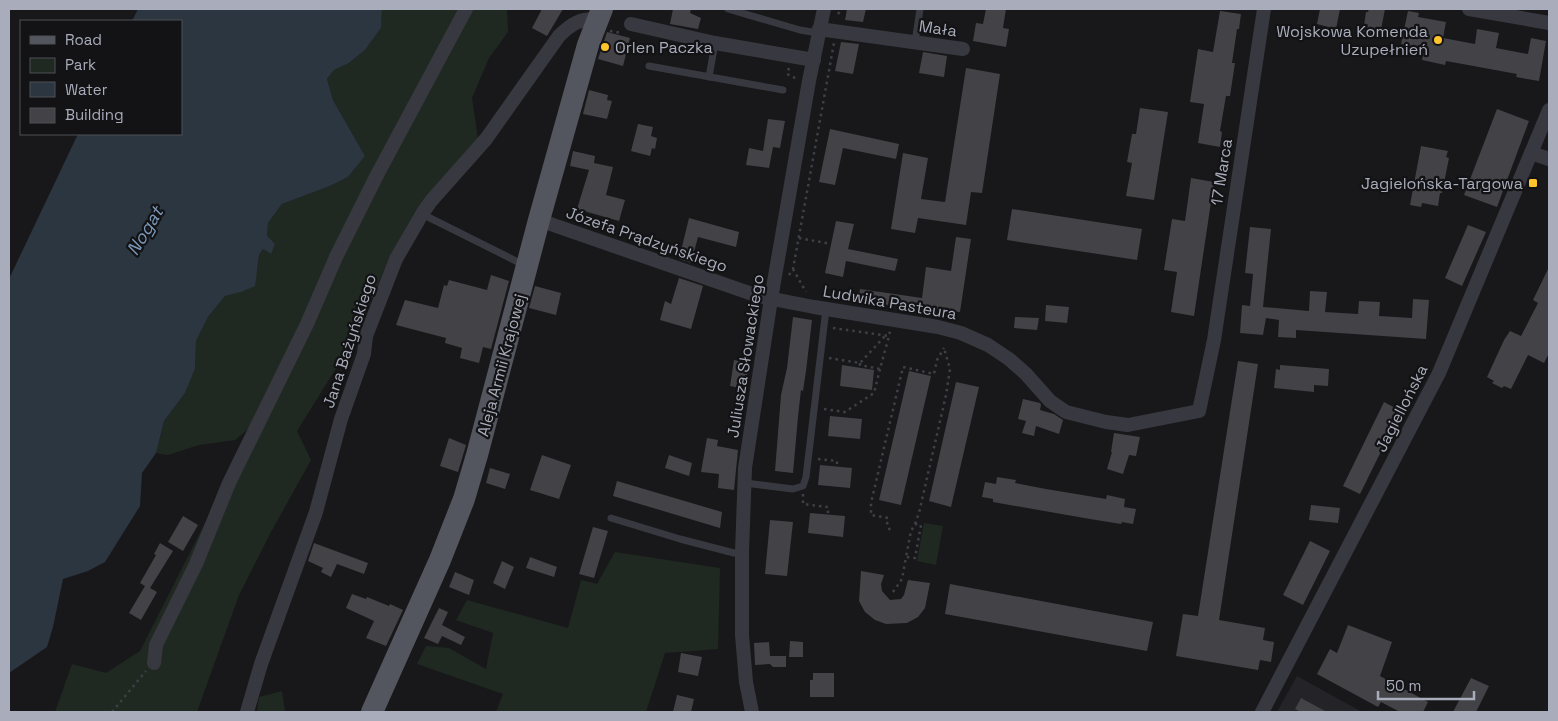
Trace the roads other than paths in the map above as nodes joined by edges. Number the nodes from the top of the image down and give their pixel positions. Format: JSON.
{"nodes":[{"id":1,"x":466,"y":9,"type":"edge"},
{"id":2,"x":728,"y":9,"type":"edge"},
{"id":3,"x":824,"y":9,"type":"edge"},
{"id":4,"x":920,"y":9,"type":"edge"},
{"id":5,"x":1264,"y":9,"type":"edge"},
{"id":6,"x":1470,"y":9,"type":"edge"},
{"id":7,"x":600,"y":14,"type":"edge"},
{"id":8,"x":632,"y":24,"type":"dead end"},
{"id":9,"x":1549,"y":24,"type":"edge"},
{"id":10,"x":819,"y":31,"type":"junction"},
{"id":11,"x":915,"y":42,"type":"junction"},
{"id":12,"x":715,"y":43,"type":"junction"},
{"id":13,"x":963,"y":49,"type":"dead end"},
{"id":14,"x":814,"y":60,"type":"junction"},
{"id":15,"x":649,"y":66,"type":"dead end"},
{"id":16,"x":709,"y":77,"type":"junction"},
{"id":17,"x":783,"y":90,"type":"dead end"},
{"id":18,"x":1549,"y":110,"type":"edge"},
{"id":19,"x":1531,"y":153,"type":"junction"},
{"id":20,"x":1549,"y":159,"type":"edge"},
{"id":21,"x":422,"y":214,"type":"junction"},
{"id":22,"x":539,"y":220,"type":"junction"},
{"id":23,"x":527,"y":266,"type":"junction"},
{"id":24,"x":778,"y":300,"type":"junction"},
{"id":25,"x":820,"y":308,"type":"junction"},
{"id":26,"x":1214,"y":340,"type":"joint"},
{"id":27,"x":745,"y":483,"type":"junction"},
{"id":28,"x":611,"y":518,"type":"dead end"},
{"id":29,"x":742,"y":552,"type":"junction"},
{"id":30,"x":154,"y":663,"type":"road end"},
{"id":31,"x":247,"y":712,"type":"edge"},
{"id":32,"x":372,"y":712,"type":"edge"},
{"id":33,"x":752,"y":712,"type":"edge"},
{"id":34,"x":1262,"y":712,"type":"edge"}],
"edges":[{"from":1,"to":30,"type":"street"},
{"from":2,"to":10,"type":"lane"},
{"from":3,"to":10,"type":"street","name":"Juliusza Słowackiego"},
{"from":4,"to":11,"type":"lane"},
{"from":5,"to":26,"type":"street","name":"17 Marca"},
{"from":6,"to":9,"type":"street"},
{"from":7,"to":21,"type":"street","name":"Jana Bażyńskiego"},
{"from":7,"to":22,"type":"main road","name":"Aleja Armii Krajowej"},
{"from":8,"to":12,"type":"street"},
{"from":10,"to":11,"type":"street","name":"Mała"},
{"from":10,"to":14,"type":"street","name":"Juliusza Słowackiego"},
{"from":11,"to":13,"type":"street","name":"Mała"},
{"from":12,"to":14,"type":"street"},
{"from":12,"to":16,"type":"lane"},
{"from":14,"to":24,"type":"street","name":"Juliusza Słowackiego"},
{"from":15,"to":16,"type":"lane"},
{"from":16,"to":17,"type":"lane"},
{"from":18,"to":19,"type":"street","name":"Jagiellońska"},
{"from":19,"to":20,"type":"street"},
{"from":19,"to":34,"type":"street","name":"Jagiellońska"},
{"from":21,"to":23,"type":"lane"},
{"from":21,"to":31,"type":"street","name":"Jana Bażyńskiego"},
{"from":22,"to":23,"type":"main road","name":"Aleja Armii Krajowej"},
{"from":22,"to":24,"type":"street","name":"Józefa Prądzyńskiego"},
{"from":23,"to":32,"type":"main road","name":"Aleja Armii Krajowej"},
{"from":24,"to":25,"type":"street","name":"Ludwika Pasteura"},
{"from":24,"to":27,"type":"street","name":"Juliusza Słowackiego"},
{"from":25,"to":26,"type":"street","name":"Ludwika Pasteura"},
{"from":25,"to":27,"type":"lane"},
{"from":27,"to":29,"type":"street","name":"Juliusza Słowackiego"},
{"from":28,"to":29,"type":"lane"},
{"from":29,"to":33,"type":"street","name":"Juliusza Słowackiego"}]}
